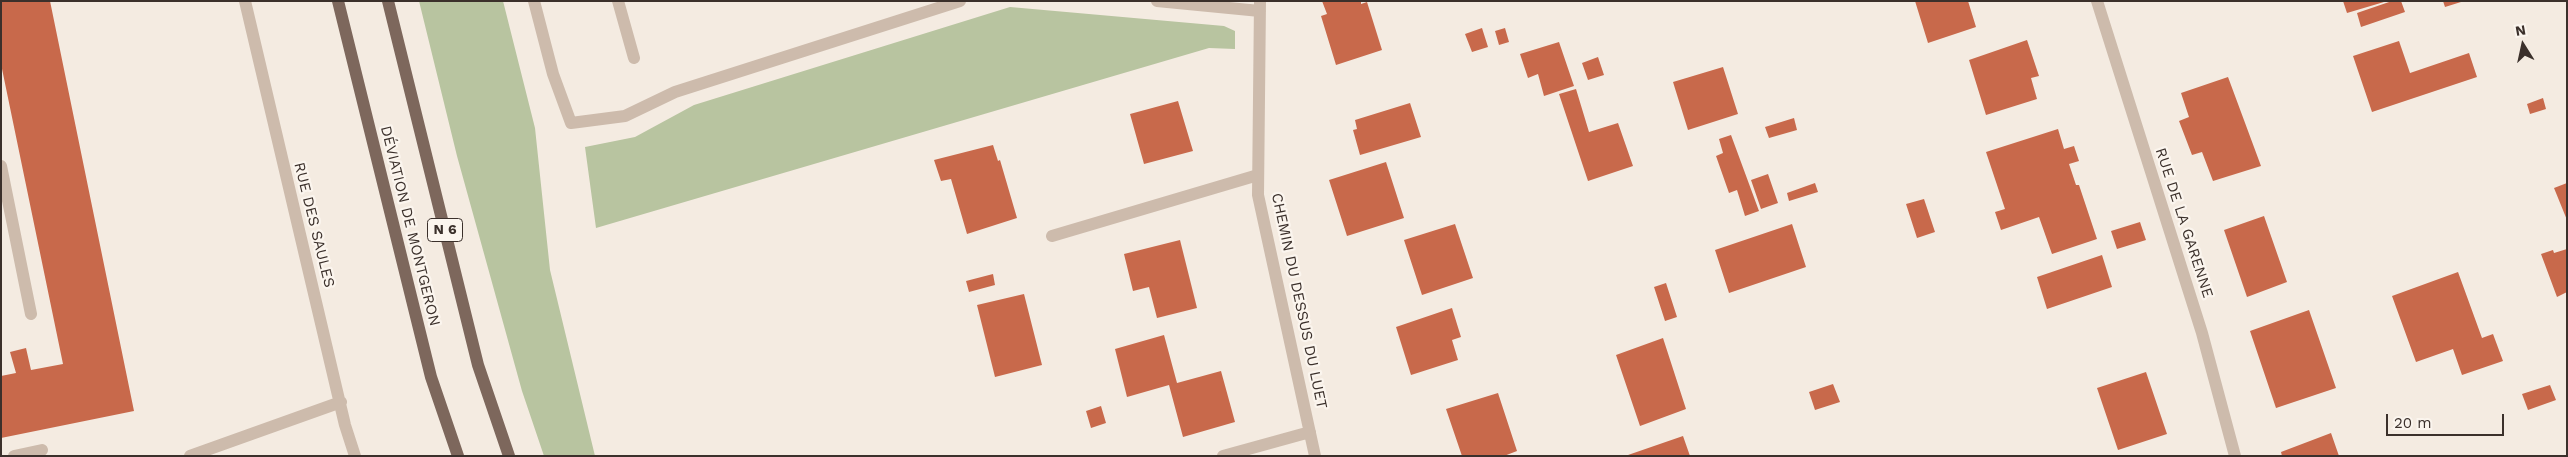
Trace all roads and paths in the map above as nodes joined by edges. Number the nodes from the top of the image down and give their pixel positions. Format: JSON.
{"nodes":[{"id":1,"x":245,"y":1,"type":"edge"},
{"id":2,"x":338,"y":1,"type":"edge"},
{"id":3,"x":388,"y":1,"type":"edge"},
{"id":4,"x":534,"y":1,"type":"edge"},
{"id":5,"x":618,"y":1,"type":"edge"},
{"id":6,"x":960,"y":1,"type":"edge"},
{"id":7,"x":1157,"y":1,"type":"edge"},
{"id":8,"x":2097,"y":1,"type":"edge"},
{"id":9,"x":1260,"y":6,"type":"edge"},
{"id":10,"x":634,"y":58,"type":"dead end"},
{"id":11,"x":1,"y":166,"type":"edge"},
{"id":12,"x":1258,"y":176,"type":"junction"},
{"id":13,"x":1052,"y":236,"type":"dead end"},
{"id":14,"x":31,"y":314,"type":"dead end"},
{"id":15,"x":341,"y":402,"type":"junction"},
{"id":16,"x":1310,"y":432,"type":"junction"},
{"id":17,"x":42,"y":450,"type":"dead end"},
{"id":18,"x":14,"y":456,"type":"edge"},
{"id":19,"x":190,"y":456,"type":"edge"},
{"id":20,"x":355,"y":456,"type":"edge"},
{"id":21,"x":458,"y":456,"type":"edge"},
{"id":22,"x":509,"y":456,"type":"edge"},
{"id":23,"x":1224,"y":456,"type":"edge"},
{"id":24,"x":1315,"y":456,"type":"edge"},
{"id":25,"x":2235,"y":456,"type":"edge"}],
"edges":[{"from":1,"to":15,"type":"street","name":"RUE DES SAULES"},
{"from":2,"to":21,"type":"main road","name":"DÉVIATION DE MONTGERON"},
{"from":3,"to":22,"type":"main road","number":"N 6"},
{"from":4,"to":6,"type":"street"},
{"from":5,"to":10,"type":"street"},
{"from":7,"to":9,"type":"street"},
{"from":8,"to":25,"type":"street","name":"RUE DE LA GARENNE"},
{"from":9,"to":12,"type":"street","name":"CHEMIN DU DESSUS DU LUET"},
{"from":11,"to":14,"type":"street"},
{"from":12,"to":13,"type":"street"},
{"from":12,"to":16,"type":"street","name":"CHEMIN DU DESSUS DU LUET"},
{"from":15,"to":19,"type":"street"},
{"from":15,"to":20,"type":"street","name":"RUE DES SAULES"},
{"from":16,"to":23,"type":"street"},
{"from":16,"to":24,"type":"street","name":"CHEMIN DU DESSUS DU LUET"},
{"from":17,"to":18,"type":"street"}]}
